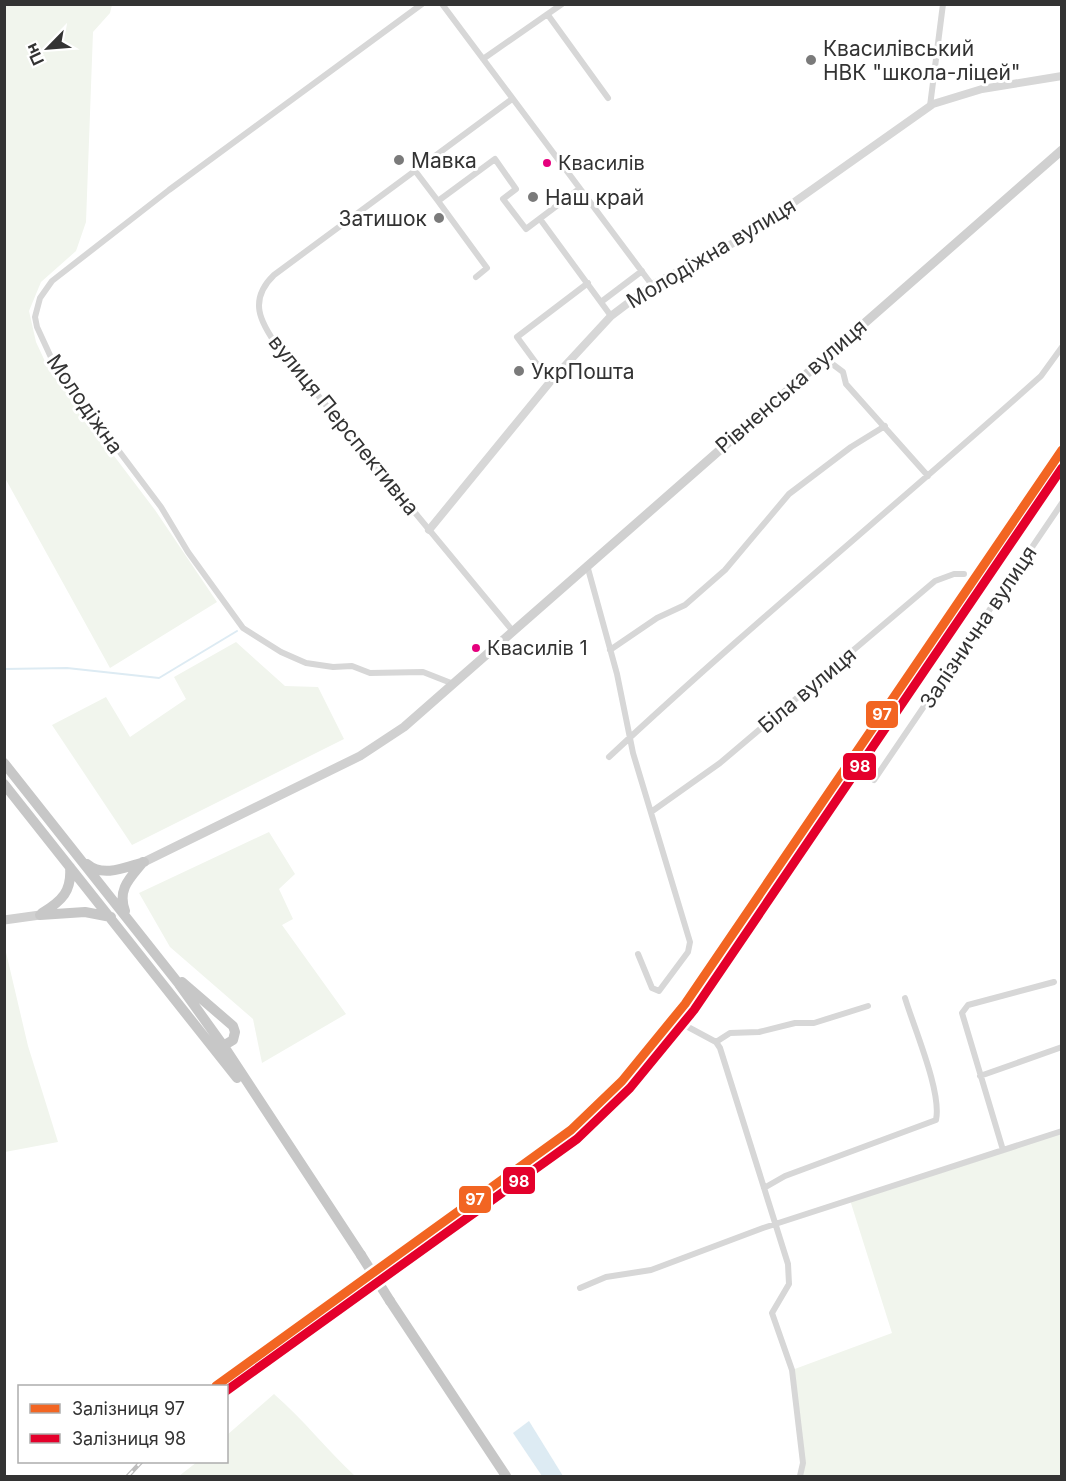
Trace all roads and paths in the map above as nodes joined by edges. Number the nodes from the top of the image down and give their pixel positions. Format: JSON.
{"nodes":[{"id":1,"x":422,"y":4,"type":"edge"},
{"id":2,"x":442,"y":4,"type":"edge"},
{"id":3,"x":562,"y":4,"type":"edge"},
{"id":4,"x":943,"y":4,"type":"edge"},
{"id":5,"x":548,"y":15,"type":"junction"},
{"id":6,"x":483,"y":59,"type":"junction"},
{"id":7,"x":1062,"y":76,"type":"edge"},
{"id":8,"x":608,"y":98,"type":"dead end"},
{"id":9,"x":512,"y":99,"type":"junction"},
{"id":10,"x":930,"y":106,"type":"junction"},
{"id":11,"x":1062,"y":150,"type":"edge"},
{"id":12,"x":416,"y":172,"type":"junction"},
{"id":13,"x":579,"y":189,"type":"junction"},
{"id":14,"x":438,"y":201,"type":"junction"},
{"id":15,"x":540,"y":219,"type":"junction"},
{"id":16,"x":642,"y":271,"type":"junction"},
{"id":17,"x":476,"y":277,"type":"dead end"},
{"id":18,"x":588,"y":284,"type":"junction"},
{"id":19,"x":652,"y":285,"type":"junction"},
{"id":20,"x":601,"y":302,"type":"junction"},
{"id":21,"x":611,"y":316,"type":"junction"},
{"id":22,"x":1062,"y":347,"type":"edge"},
{"id":23,"x":823,"y":357,"type":"junction"},
{"id":24,"x":550,"y":382,"type":"junction"},
{"id":25,"x":885,"y":426,"type":"junction"},
{"id":26,"x":928,"y":476,"type":"junction"},
{"id":27,"x":1062,"y":504,"type":"edge"},
{"id":28,"x":429,"y":530,"type":"junction"},
{"id":29,"x":587,"y":565,"type":"junction"},
{"id":30,"x":964,"y":574,"type":"dead end"},
{"id":31,"x":512,"y":630,"type":"junction"},
{"id":32,"x":610,"y":650,"type":"junction"},
{"id":33,"x":451,"y":683,"type":"junction"},
{"id":34,"x":630,"y":737,"type":"junction"},
{"id":35,"x":609,"y":757,"type":"dead end"},
{"id":36,"x":4,"y":763,"type":"edge"},
{"id":37,"x":874,"y":780,"type":"dead end"},
{"id":38,"x":4,"y":784,"type":"edge"},
{"id":39,"x":4,"y":792,"type":"edge"},
{"id":40,"x":20,"y":804,"type":"junction"},
{"id":41,"x":651,"y":812,"type":"junction"},
{"id":42,"x":73,"y":850,"type":"junction"},
{"id":43,"x":144,"y":862,"type":"junction"},
{"id":44,"x":70,"y":866,"type":"junction"},
{"id":45,"x":40,"y":915,"type":"junction"},
{"id":46,"x":111,"y":918,"type":"junction"},
{"id":47,"x":4,"y":920,"type":"edge"},
{"id":48,"x":129,"y":920,"type":"junction"},
{"id":49,"x":638,"y":954,"type":"dead end"},
{"id":50,"x":171,"y":972,"type":"junction"},
{"id":51,"x":1054,"y":982,"type":"dead end"},
{"id":52,"x":905,"y":998,"type":"dead end"},
{"id":53,"x":868,"y":1006,"type":"dead end"},
{"id":54,"x":687,"y":1027,"type":"dead end"},
{"id":55,"x":205,"y":1038,"type":"junction"},
{"id":56,"x":716,"y":1042,"type":"junction"},
{"id":57,"x":223,"y":1046,"type":"junction"},
{"id":58,"x":1062,"y":1047,"type":"edge"},
{"id":59,"x":980,"y":1076,"type":"junction"},
{"id":60,"x":1062,"y":1131,"type":"edge"},
{"id":61,"x":280,"y":1133,"type":"junction"},
{"id":62,"x":1003,"y":1150,"type":"junction"},
{"id":63,"x":764,"y":1188,"type":"junction"},
{"id":64,"x":776,"y":1224,"type":"junction"},
{"id":65,"x":580,"y":1288,"type":"dead end"},
{"id":66,"x":506,"y":1476,"type":"edge"},
{"id":67,"x":800,"y":1476,"type":"edge"}],
"edges":[{"from":1,"to":33,"type":"street","name":"Молодіжна"},
{"from":2,"to":6,"type":"street"},
{"from":3,"to":5,"type":"street"},
{"from":4,"to":10,"type":"street"},
{"from":5,"to":6,"type":"street"},
{"from":5,"to":8,"type":"street"},
{"from":6,"to":9,"type":"street"},
{"from":7,"to":10,"type":"street","name":"Молодіжна вулиця"},
{"from":9,"to":12,"type":"street","name":"вулиця Перспективна"},
{"from":9,"to":13,"type":"street"},
{"from":10,"to":19,"type":"street","name":"Молодіжна вулиця"},
{"from":11,"to":23,"type":"main road","name":"Рівненська вулиця"},
{"from":12,"to":14,"type":"street"},
{"from":12,"to":28,"type":"street","name":"вулиця Перспективна"},
{"from":13,"to":15,"type":"street"},
{"from":13,"to":16,"type":"street"},
{"from":14,"to":15,"type":"street"},
{"from":14,"to":17,"type":"street"},
{"from":15,"to":18,"type":"street"},
{"from":16,"to":19,"type":"street"},
{"from":16,"to":20,"type":"street"},
{"from":18,"to":20,"type":"street"},
{"from":18,"to":24,"type":"street"},
{"from":19,"to":21,"type":"street","name":"Молодіжна вулиця"},
{"from":20,"to":21,"type":"street"},
{"from":21,"to":24,"type":"street","name":"Молодіжна вулиця"},
{"from":22,"to":26,"type":"street"},
{"from":23,"to":25,"type":"street"},
{"from":23,"to":29,"type":"main road","name":"Рівненська вулиця"},
{"from":24,"to":28,"type":"street","name":"Молодіжна вулиця"},
{"from":25,"to":26,"type":"street"},
{"from":25,"to":32,"type":"street"},
{"from":26,"to":34,"type":"street"},
{"from":27,"to":37,"type":"street","name":"Залізнична вулиця"},
{"from":28,"to":31,"type":"street","name":"вулиця Перспективна"},
{"from":29,"to":31,"type":"main road","name":"Рівненська вулиця"},
{"from":29,"to":32,"type":"street"},
{"from":30,"to":41,"type":"street","name":"Біла вулиця"},
{"from":31,"to":33,"type":"main road","name":"Рівненська вулиця"},
{"from":32,"to":34,"type":"street"},
{"from":33,"to":43,"type":"main road","name":"Рівненська вулиця"},
{"from":34,"to":35,"type":"street"},
{"from":34,"to":41,"type":"street"},
{"from":36,"to":42,"type":"highway"},
{"from":38,"to":40,"type":"highway"},
{"from":39,"to":40,"type":"highway"},
{"from":40,"to":44,"type":"highway"},
{"from":41,"to":49,"type":"street"},
{"from":42,"to":43,"type":"highway"},
{"from":42,"to":48,"type":"highway"},
{"from":43,"to":48,"type":"highway"},
{"from":44,"to":45,"type":"highway"},
{"from":44,"to":46,"type":"highway"},
{"from":45,"to":46,"type":"highway"},
{"from":45,"to":47,"type":"main road"},
{"from":46,"to":55,"type":"highway"},
{"from":48,"to":50,"type":"highway"},
{"from":50,"to":57,"type":"highway"},
{"from":50,"to":57,"type":"highway"},
{"from":51,"to":59,"type":"street"},
{"from":52,"to":63,"type":"street"},
{"from":53,"to":56,"type":"street"},
{"from":54,"to":56,"type":"street"},
{"from":55,"to":57,"type":"highway"},
{"from":55,"to":61,"type":"highway"},
{"from":56,"to":63,"type":"street"},
{"from":57,"to":61,"type":"highway"},
{"from":58,"to":59,"type":"street"},
{"from":59,"to":62,"type":"street"},
{"from":60,"to":62,"type":"street"},
{"from":61,"to":66,"type":"highway","bridge":true},
{"from":62,"to":64,"type":"street"},
{"from":63,"to":64,"type":"street"},
{"from":64,"to":65,"type":"street"},
{"from":64,"to":67,"type":"street"}]}
